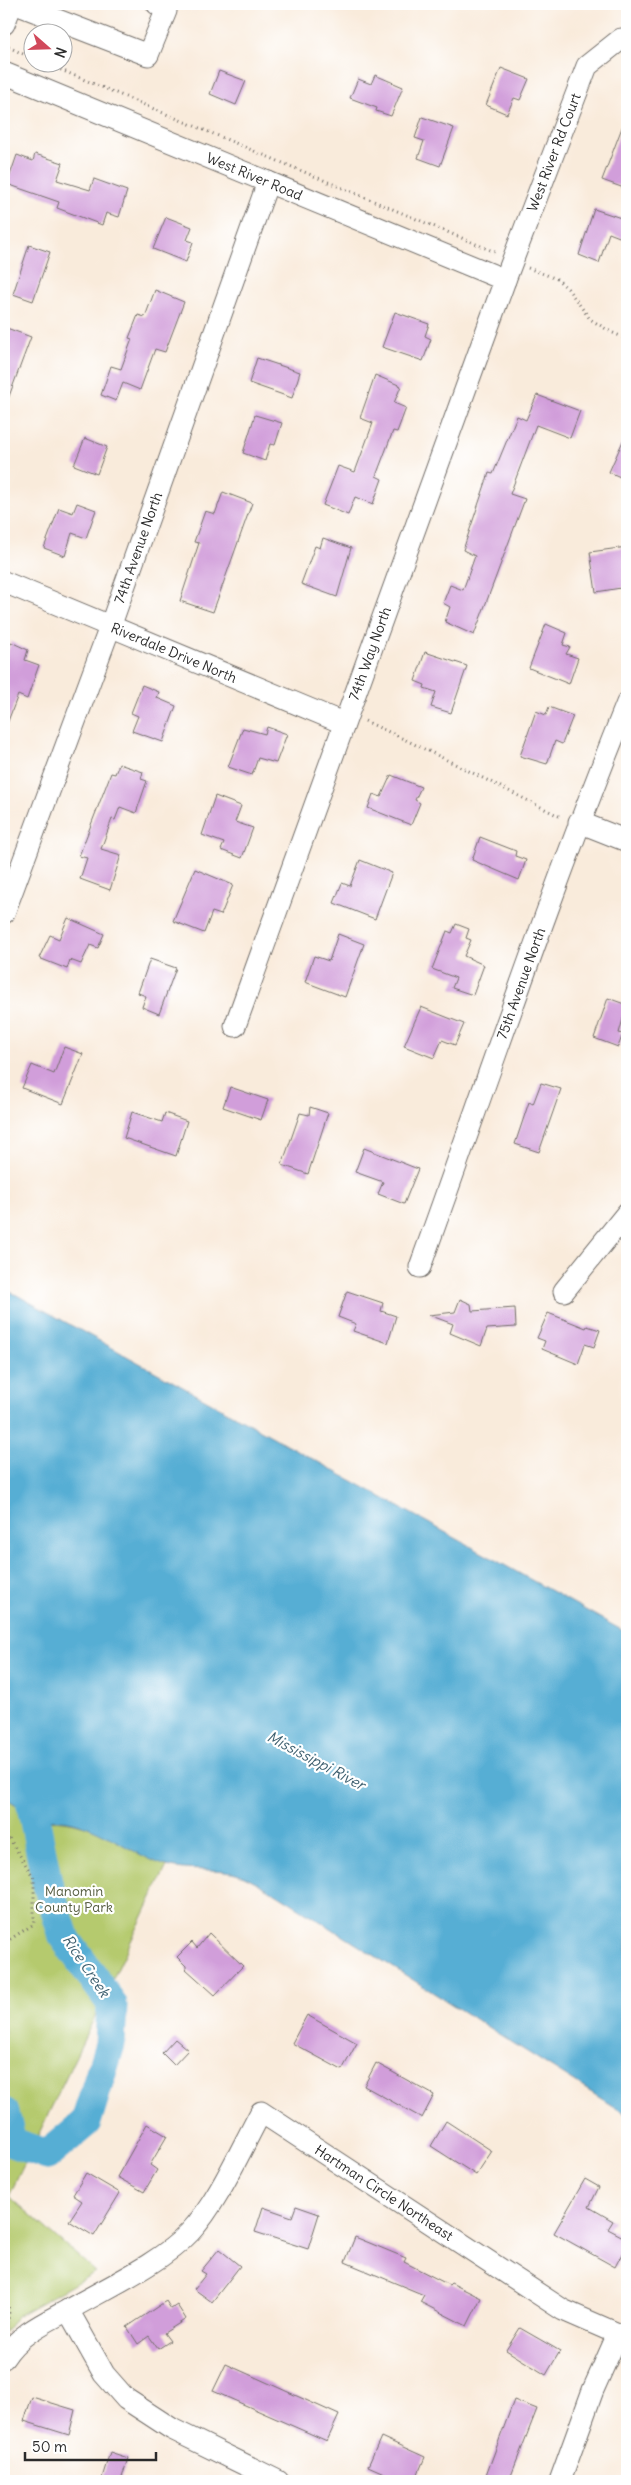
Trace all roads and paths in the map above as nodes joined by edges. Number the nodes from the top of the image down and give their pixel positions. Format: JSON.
{"nodes":[{"id":1,"x":14,"y":4,"type":"edge"},
{"id":2,"x":157,"y":4,"type":"edge"},
{"id":3,"x":4,"y":24,"type":"edge"},
{"id":4,"x":621,"y":39,"type":"dead end"},
{"id":5,"x":4,"y":45,"type":"edge"},
{"id":6,"x":22,"y":53,"type":"edge"},
{"id":7,"x":66,"y":72,"type":"edge"},
{"id":8,"x":4,"y":73,"type":"edge"},
{"id":9,"x":268,"y":182,"type":"junction"},
{"id":10,"x":500,"y":254,"type":"dead end"},
{"id":11,"x":522,"y":265,"type":"dead end"},
{"id":12,"x":505,"y":280,"type":"junction"},
{"id":13,"x":627,"y":339,"type":"edge"},
{"id":14,"x":4,"y":582,"type":"edge"},
{"id":15,"x":110,"y":627,"type":"junction"},
{"id":16,"x":627,"y":702,"type":"edge"},
{"id":17,"x":344,"y":718,"type":"junction"},
{"id":18,"x":579,"y":822,"type":"junction"},
{"id":19,"x":627,"y":841,"type":"edge"},
{"id":20,"x":4,"y":913,"type":"edge"},
{"id":21,"x":235,"y":1026,"type":"dead end"},
{"id":22,"x":627,"y":1213,"type":"edge"},
{"id":23,"x":420,"y":1267,"type":"dead end"},
{"id":24,"x":564,"y":1291,"type":"dead end"},
{"id":25,"x":4,"y":1830,"type":"edge"},
{"id":26,"x":4,"y":1944,"type":"edge"},
{"id":27,"x":4,"y":2293,"type":"edge"},
{"id":28,"x":68,"y":2310,"type":"junction"},
{"id":29,"x":4,"y":2328,"type":"edge"},
{"id":30,"x":4,"y":2358,"type":"edge"},
{"id":31,"x":278,"y":2481,"type":"edge"},
{"id":32,"x":560,"y":2481,"type":"edge"}],
"edges":[{"from":1,"to":2,"type":"street"},
{"from":1,"to":3,"type":"street"},
{"from":4,"to":12,"type":"street","name":"West River Rd Court"},
{"from":5,"to":6,"type":"path"},
{"from":7,"to":10,"type":"path"},
{"from":8,"to":9,"type":"street","name":"West River Road"},
{"from":9,"to":12,"type":"street","name":"West River Road"},
{"from":9,"to":15,"type":"street","name":"74th Avenue North"},
{"from":11,"to":13,"type":"path"},
{"from":12,"to":17,"type":"street","name":"74th Way North"},
{"from":14,"to":15,"type":"street","name":"Riverdale Drive North"},
{"from":15,"to":17,"type":"street","name":"Riverdale Drive North"},
{"from":15,"to":20,"type":"street","name":"74th Avenue North"},
{"from":16,"to":18,"type":"street","name":"75th Avenue North"},
{"from":17,"to":18,"type":"path"},
{"from":17,"to":21,"type":"street","name":"74th Way North"},
{"from":18,"to":19,"type":"street"},
{"from":18,"to":23,"type":"street","name":"75th Avenue North"},
{"from":22,"to":24,"type":"street"},
{"from":25,"to":26,"type":"path"},
{"from":27,"to":29,"type":"path"},
{"from":28,"to":30,"type":"street","name":"Hartman Circle Northeast"},
{"from":28,"to":31,"type":"street"},
{"from":28,"to":32,"type":"street","name":"Hartman Circle Northeast"}]}
